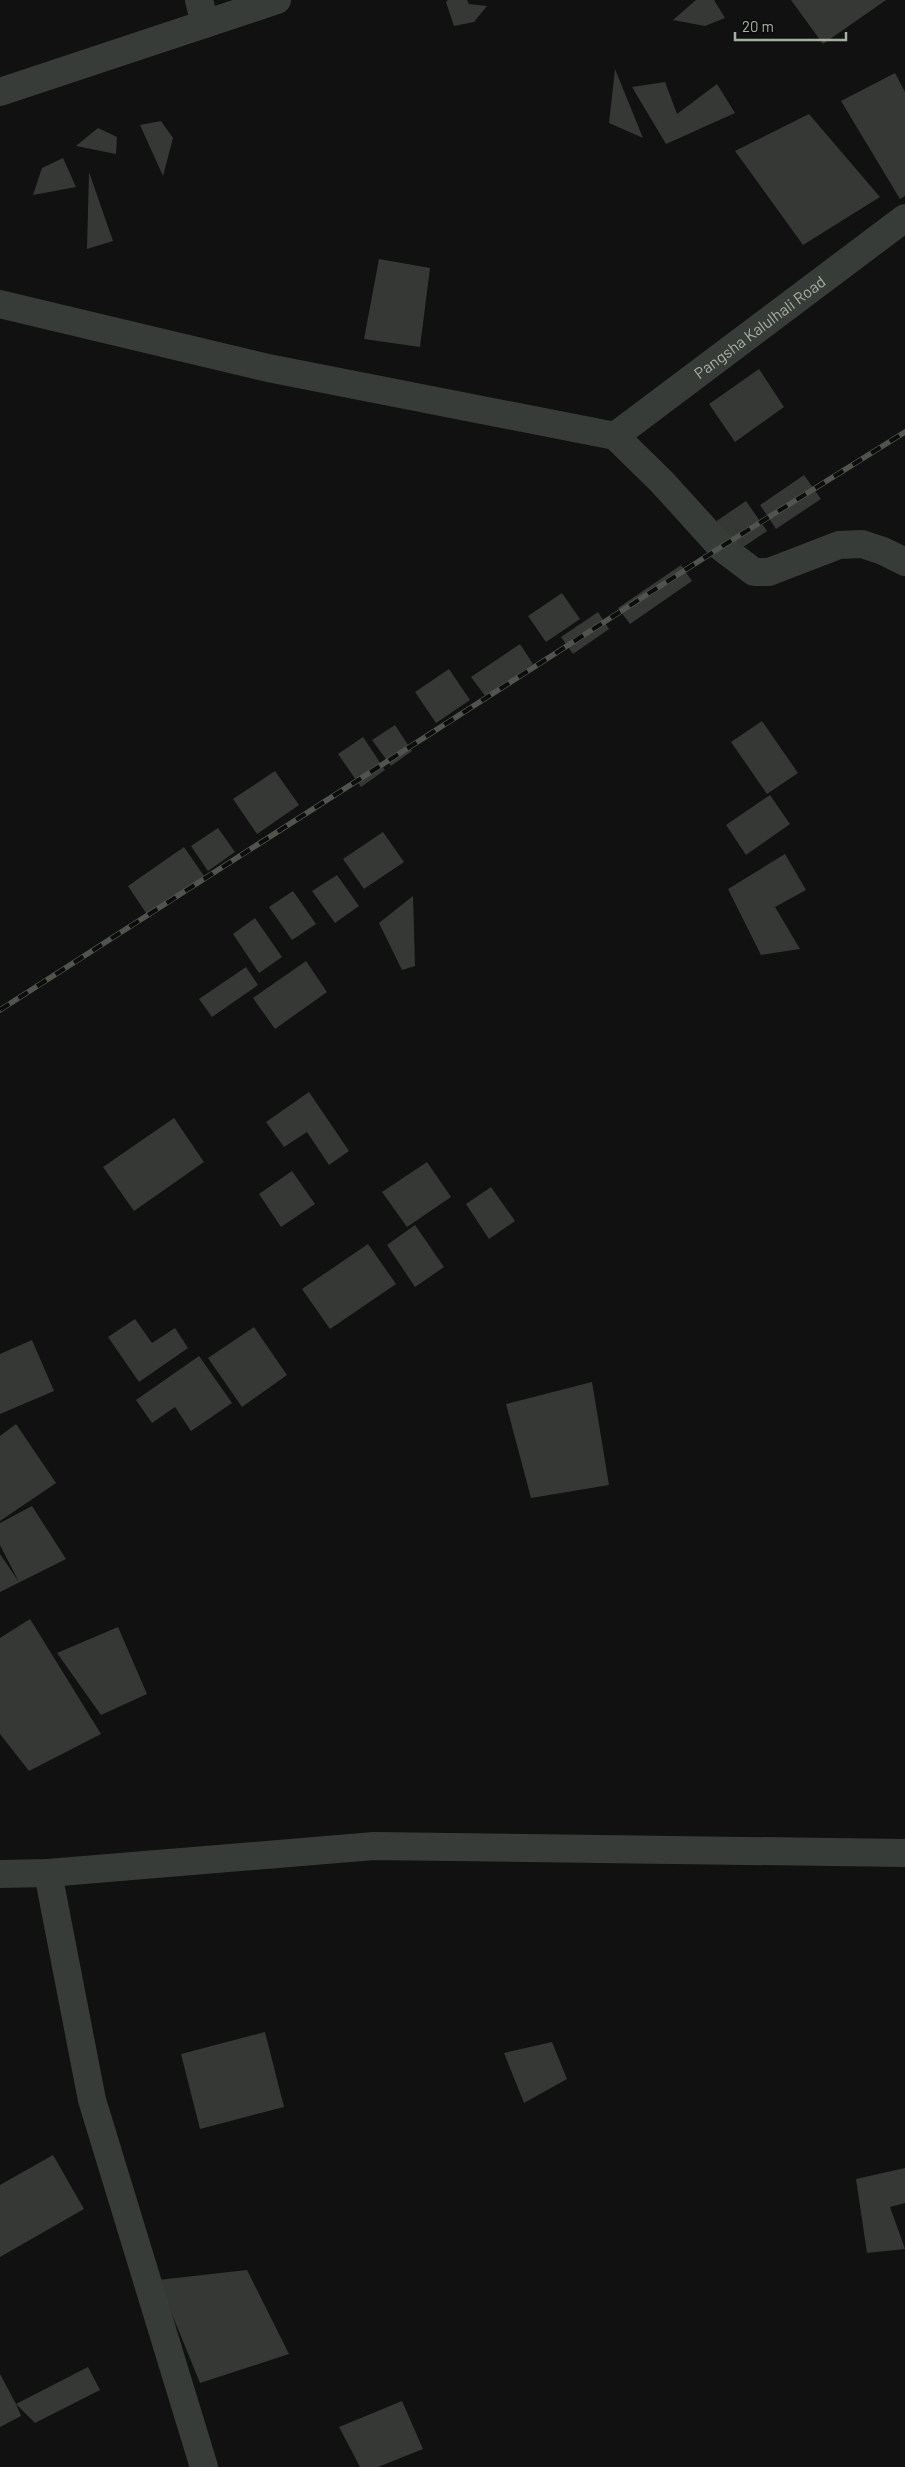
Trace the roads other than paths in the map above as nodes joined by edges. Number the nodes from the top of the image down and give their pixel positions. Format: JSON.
{"nodes":[{"id":1,"x":277,"y":0,"type":"edge"},
{"id":2,"x":202,"y":12,"type":"edge"},
{"id":3,"x":0,"y":92,"type":"edge"},
{"id":4,"x":905,"y":218,"type":"edge"},
{"id":5,"x":0,"y":304,"type":"edge"},
{"id":6,"x":615,"y":436,"type":"junction"},
{"id":7,"x":905,"y":562,"type":"edge"},
{"id":8,"x":905,"y":1853,"type":"edge"},
{"id":9,"x":48,"y":1873,"type":"junction"},
{"id":10,"x":0,"y":1874,"type":"edge"},
{"id":11,"x":204,"y":2467,"type":"edge"}],
"edges":[{"from":1,"to":2,"type":"street"},
{"from":2,"to":3,"type":"street"},
{"from":4,"to":6,"type":"street","name":"Pangsha Kalulhali Road"},
{"from":5,"to":6,"type":"street"},
{"from":6,"to":7,"type":"street"},
{"from":8,"to":9,"type":"street"},
{"from":9,"to":10,"type":"street"},
{"from":9,"to":11,"type":"street"}]}
